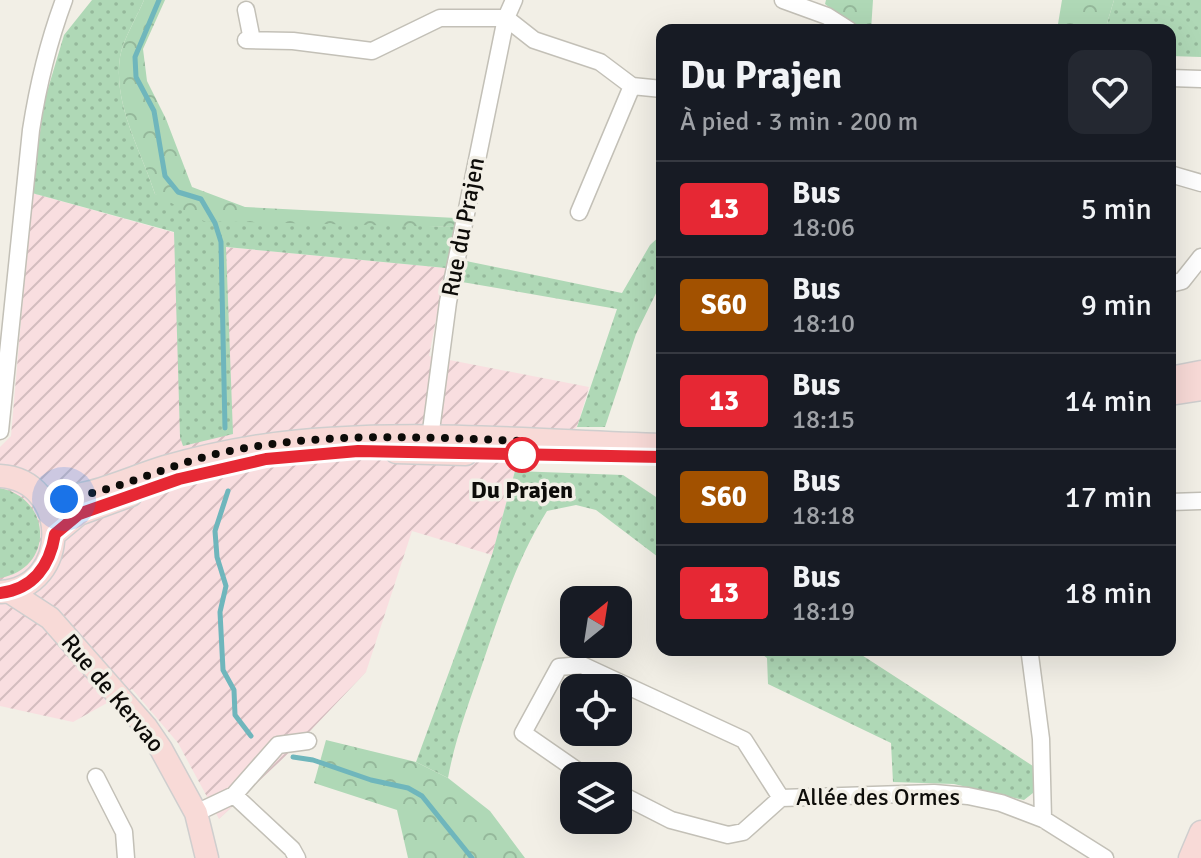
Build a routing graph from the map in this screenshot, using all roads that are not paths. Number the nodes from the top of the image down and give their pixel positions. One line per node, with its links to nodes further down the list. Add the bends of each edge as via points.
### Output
1 (64, 0): 20 (street, via 50,36 31,130)
2 (514, 0): 5 (street, Rue du Prajen)
3 (783, 0): 6 (street)
4 (246, 10): 5 (street, via 249,40 372,51 440,18)
5 (506, 18): 9 (street, via 534,40 600,62); 21 (street, Rue du Prajen, via 448,302)
6 (840, 24)
7 (1176, 78): 8 (street)
8 (1201, 79)
9 (632, 86): 10 (street); 13 (street)
10 (656, 88)
11 (1176, 176): 12 (street)
12 (1201, 183)
13 (579, 212)
14 (1201, 257): 15 (street)
15 (1176, 282)
16 (1201, 372): 17 (main road)
17 (1176, 377)
18 (1201, 389): 19 (main road)
19 (1176, 393)
20 (0, 431)
21 (430, 438): 22 (main road); 25 (main road, via 329,437 258,446 164,468 82,496)
22 (656, 445)
23 (656, 457): 28 (main road, via 358,451 266,459 179,479 79,514)
24 (0, 476): 25 (main road, via 27,485)
25 (42, 498): 28 (main road)
26 (1201, 501): 27 (street)
27 (1176, 502)
28 (55, 534): 29 (main road)
29 (43, 571): 30 (main road, via 28,584); 31 (main road, Rue de Kervao)
30 (5, 592): 31 (main road, Rue de Kervao)
31 (50, 618): 39 (main road, Rue de Kervao, via 146,727)
32 (1030, 656): 40 (street, via 1041,739)
33 (308, 741): 36 (street, via 278,745)
34 (565, 762): 37 (street, Allée des Ormes, via 523,733 559,667 582,665 744,740)
35 (96, 777): 43 (street, via 124,832)
36 (234, 795): 39 (street); 45 (street)
37 (781, 798): 38 (street, Allée des Ormes, via 743,832 728,835 671,820); 40 (street, Allée des Ormes, via 934,793 1001,803)
38 (632, 800)
39 (196, 813): 44 (main road, Rue de Kervao)
40 (1043, 819): 42 (street, Allée des Ormes)
41 (1201, 832): 46 (main road)
42 (1095, 855)
43 (126, 858)
44 (207, 858)
45 (297, 858)
46 (1190, 858)

